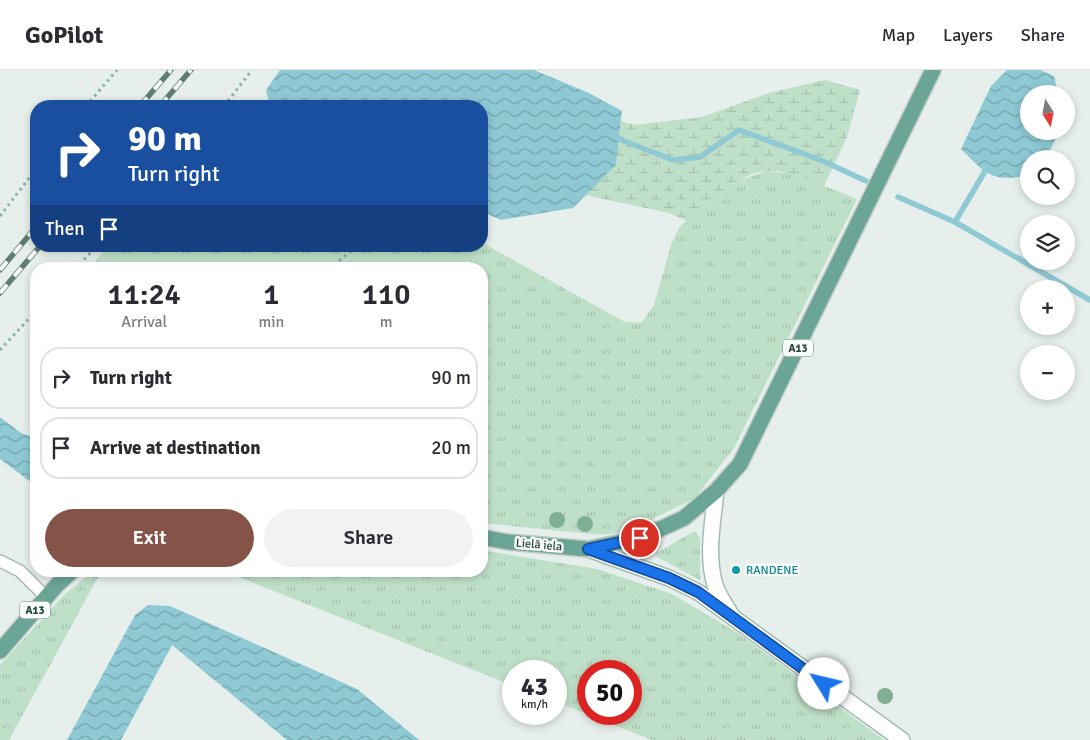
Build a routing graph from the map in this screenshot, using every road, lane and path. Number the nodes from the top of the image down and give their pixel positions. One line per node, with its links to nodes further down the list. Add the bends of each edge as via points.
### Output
1 (117, 70): 4 (path)
2 (252, 70): 5 (path)
3 (934, 70): 14 (main road, A13, via 740,464)
4 (91, 100)
5 (229, 100)
6 (30, 177): 7 (path)
7 (0, 216)
8 (92, 252): 10 (path)
9 (350, 252): 11 (path)
10 (82, 262)
11 (338, 262)
12 (30, 318): 13 (path)
13 (0, 350)
14 (716, 491): 16 (main road, A13, via 684,518 640,538); 20 (main road, via 710,544 712,564 715,586)
15 (488, 538): 16 (main road, Lielā iela / A13)
16 (588, 549): 20 (main road, Lielā iela, via 669,578 698,592)
17 (0, 560): 19 (lane, via 20,571)
18 (66, 577): 19 (main road, A13)
19 (46, 597): 21 (main road, A13)
20 (731, 615): 22 (main road, Lielā iela)
21 (0, 651)
22 (902, 740)

